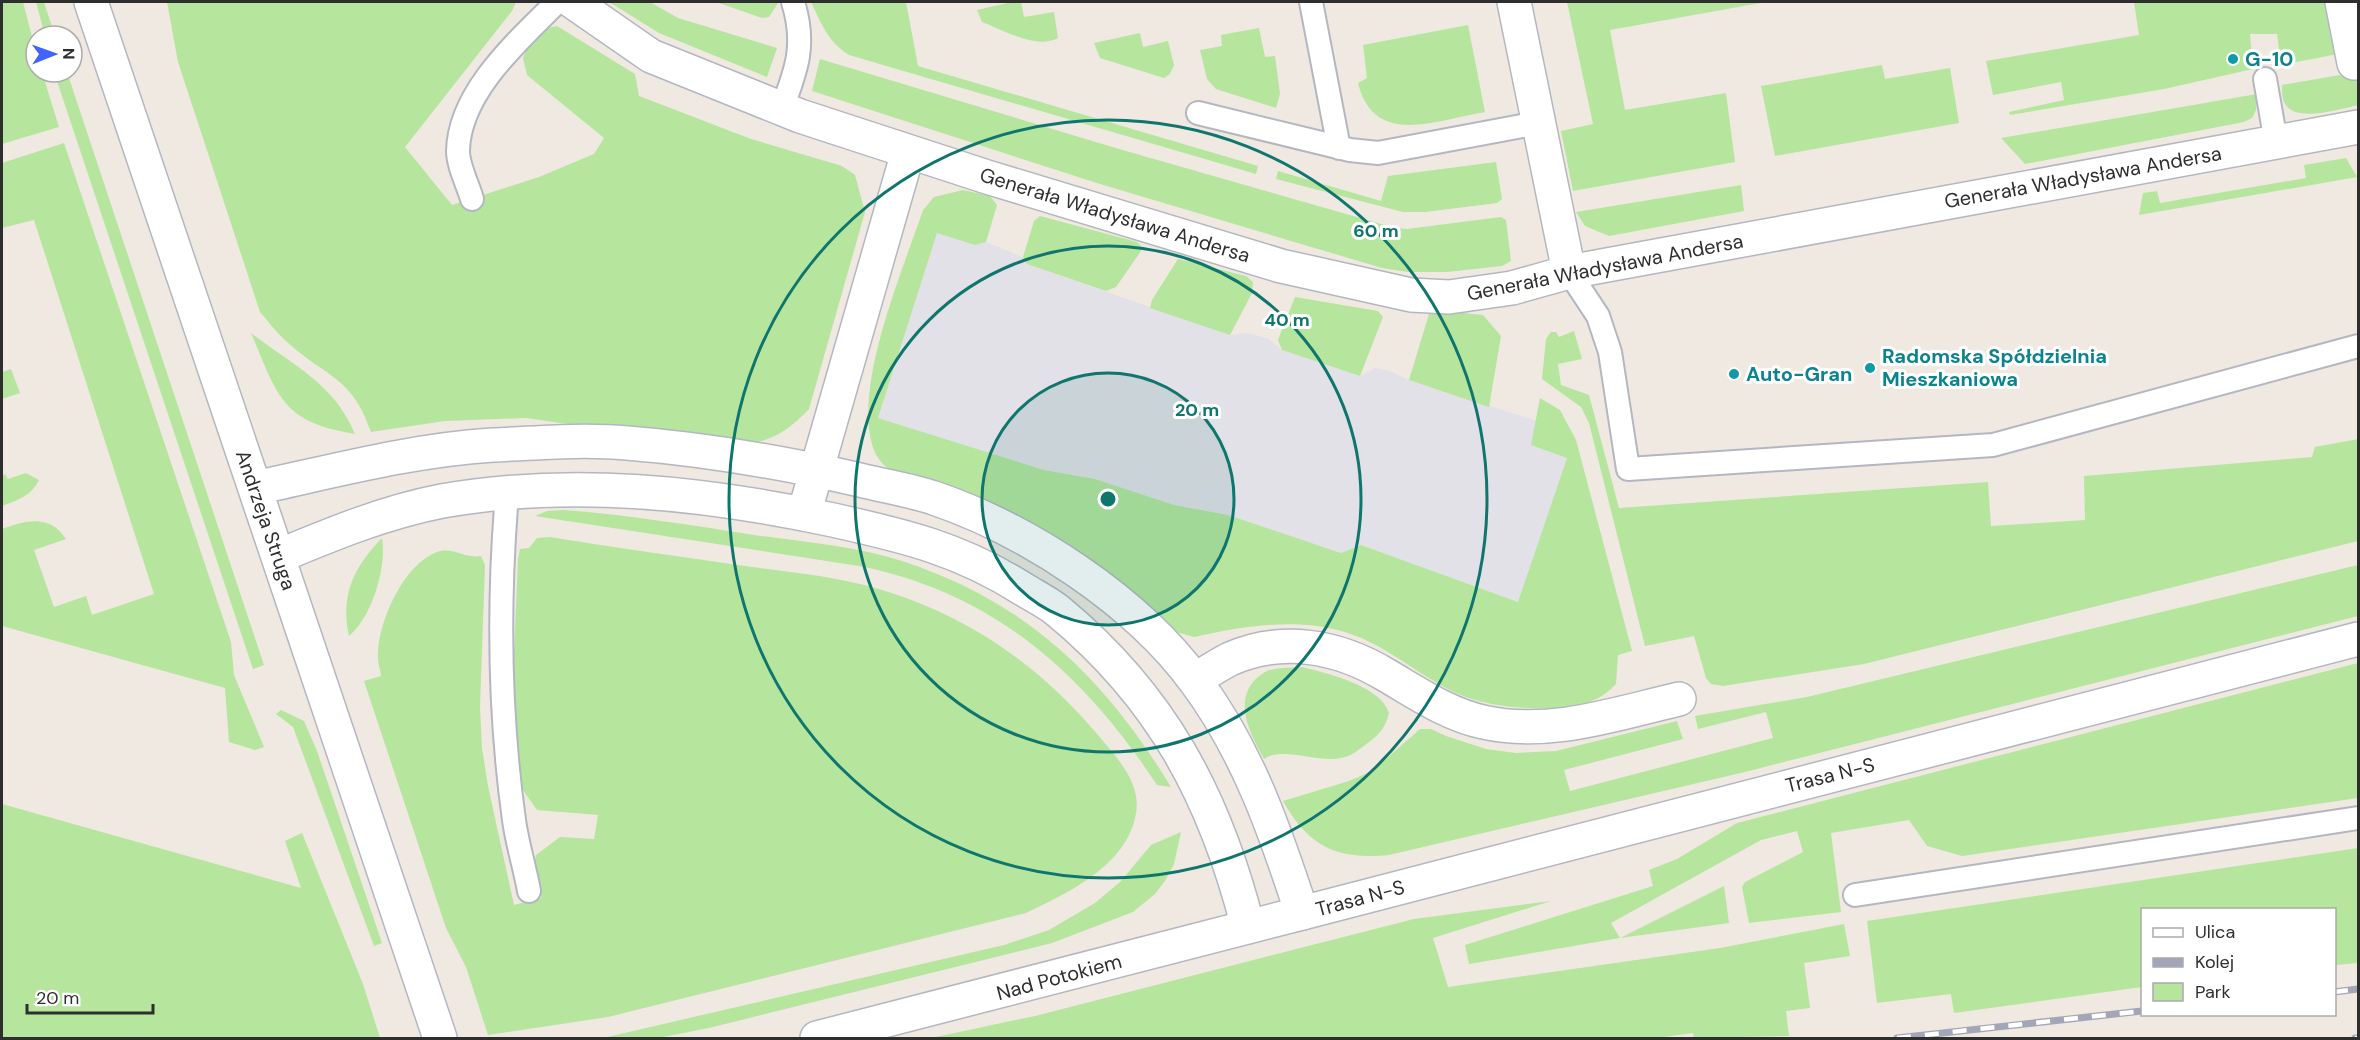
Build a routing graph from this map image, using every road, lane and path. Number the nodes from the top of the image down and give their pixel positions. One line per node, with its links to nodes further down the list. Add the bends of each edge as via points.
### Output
1 (91, 2): 21 (street, Andrzeja Struga)
2 (557, 2): 17 (lane, via 503,56 466,110 458,152)
3 (573, 2): 10 (street, Generała Władysława Andersa, via 651,56)
4 (793, 2): 10 (lane, via 800,53)
5 (1311, 2): 15 (lane)
6 (1514, 2): 12 (street)
7 (2342, 2): 8 (street)
8 (2355, 63)
9 (2265, 80): 14 (lane)
10 (782, 108): 16 (street, Generała Władysława Andersa)
11 (1198, 113): 15 (lane)
12 (1538, 123): 15 (lane, via 1378,153); 18 (street)
13 (2358, 127): 14 (street, Generała Władysława Andersa)
14 (2276, 142): 18 (street, Generała Władysława Andersa)
15 (1339, 148)
16 (908, 152): 18 (street, Generała Władysława Andersa, via 1281,266 1411,295 1449,297 1512,288); 20 (street)
17 (472, 199)
18 (1569, 272): 19 (lane, via 1598,316 1610,352 1628,469 1993,445)
19 (2358, 346)
20 (817, 470): 21 (street, via 626,443 514,445 402,456); 23 (street); 26 (street, via 932,497 1004,527 1073,567 1116,599)
21 (255, 488): 24 (street, Andrzeja Struga)
22 (507, 494): 23 (street, via 588,489 643,492); 24 (street, via 443,501 383,515); 29 (lane, via 502,601 504,737 514,822)
23 (804, 514): 32 (street, via 889,532 953,551 1005,577 1056,610 1132,683 1163,723 1205,801 1228,859)
24 (279, 556): 33 (street, Andrzeja Struga)
25 (2358, 639): 31 (street, Trasa N-S)
26 (1195, 680): 27 (street, via 1229,660 1283,645 1317,647 1348,656 1432,703 1462,716 1504,726 1551,727); 31 (street, via 1257,786)
27 (1679, 699)
28 (2358, 818): 30 (lane)
29 (529, 891)
30 (1855, 895)
31 (1302, 913): 32 (street, Nad Potokiem)
32 (1248, 927): 34 (street, Nad Potokiem)
33 (440, 1038)
34 (817, 1038)

